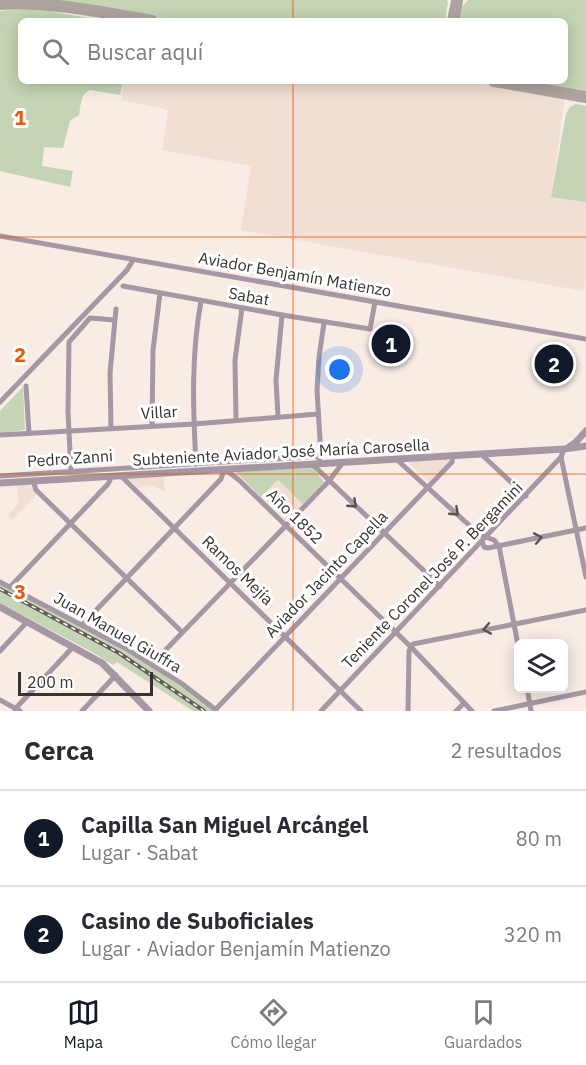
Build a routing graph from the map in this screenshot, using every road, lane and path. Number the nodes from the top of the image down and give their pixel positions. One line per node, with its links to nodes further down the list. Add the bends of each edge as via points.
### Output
1 (0, 236): 2 (street, Aviador Benjamín Matienzo)
2 (133, 260): 6 (street, Aviador Benjamín Matienzo); 14 (street)
3 (123, 286): 4 (street, Sabat)
4 (160, 293): 5 (street, Sabat); 19 (street, via 153,350)
5 (201, 301): 7 (street, Sabat); 18 (street, via 194,362)
6 (375, 302): 11 (street, Sabat, via 370,329); 12 (street, Aviador Benjamín Matienzo)
7 (242, 308): 9 (street, Sabat); 17 (street, via 236,360)
8 (116, 309): 10 (street)
9 (282, 315): 11 (street, Sabat); 16 (street, via 276,380)
10 (114, 320): 20 (street); 21 (street, via 90,318 69,342)
11 (324, 323): 15 (street)
12 (586, 339)
13 (26, 386): 23 (street)
14 (0, 402)
15 (318, 414): 16 (street, Villar); 31 (street)
16 (278, 417): 17 (street, Villar)
17 (236, 420): 18 (street, Villar)
18 (194, 424): 19 (street, Villar); 33 (street)
19 (152, 426): 20 (street, Villar)
20 (111, 428): 21 (street, Villar)
21 (69, 430): 23 (street, Villar); 35 (street)
22 (586, 431): 26 (street)
23 (29, 433): 24 (street, Villar)
24 (0, 435)
25 (586, 446): 26 (street, Subteniente Aviador José María Carosella)
26 (564, 449): 27 (street, Subteniente Aviador José María Carosella); 29 (street)
27 (481, 454): 28 (street, Subteniente Aviador José María Carosella); 43 (street)
28 (453, 455): 30 (street, Subteniente Aviador José María Carosella); 42 (street, Aviador Jacinto Capella, via 452,462)
29 (561, 458): 43 (street, Teniente Coronel José P. Bergamini); 48 (street)
30 (396, 459): 32 (street, Subteniente Aviador José María Carosella); 42 (street)
31 (317, 461): 32 (street, Subteniente Aviador José María Carosella); 33 (street, Pedro Zanni); 34 (street, Subteniente Aviador José María Carosella); 40 (street)
32 (339, 462): 40 (street, via 341,465)
33 (196, 464): 35 (street, Pedro Zanni)
34 (222, 469): 36 (street, Subteniente Aviador José María Carosella); 45 (street, Año 1852); 46 (street, via 221,479)
35 (71, 472): 37 (street, Pedro Zanni)
36 (120, 475): 38 (street, Subteniente Aviador José María Carosella); 46 (street, Ramos Mejía)
37 (0, 476)
38 (112, 476): 39 (street, Subteniente Aviador José María Carosella); 44 (street)
39 (33, 481): 41 (street, Subteniente Aviador José María Carosella); 44 (street, via 36,490)
40 (328, 481): 45 (street); 49 (street, one-way to 49)
41 (0, 483)
42 (428, 487): 49 (street, Aviador Jacinto Capella); 50 (street, one-way to 50)
43 (526, 496): 50 (street, Teniente Coronel José P. Bergamini)
44 (71, 524): 54 (street); 58 (street)
45 (286, 525): 53 (street, Año 1852); 55 (street)
46 (175, 528): 54 (street); 55 (street, Ramos Mejía)
47 (586, 528): 48 (street)
48 (577, 530): 51 (street, one-way to 48); 52 (street)
49 (384, 532): 53 (street, Aviador Jacinto Capella); 57 (street)
50 (484, 540): 51 (street, via 494,540); 51 (street, via 486,548); 57 (street, Teniente Coronel José P. Bergamini)
51 (499, 546): 62 (street)
52 (586, 577)
53 (339, 578): 65 (street, Año 1852); 66 (street, Aviador Jacinto Capella)
54 (127, 579): 63 (street); 64 (street)
55 (231, 581): 64 (street); 66 (street, Ramos Mejía)
56 (0, 582): 58 (street, Juan Manuel Giuffra)
57 (440, 586): 65 (street, Teniente Coronel José P. Bergamini)
58 (10, 587): 63 (street, Juan Manuel Giuffra)
59 (0, 607): 61 (street)
60 (586, 610): 62 (street)
61 (27, 622): 69 (street); 70 (street)
62 (514, 624): 67 (street); 68 (street, one-way to 68)
63 (82, 625): 71 (street, Juan Manuel Giuffra)
64 (182, 632): 71 (street)
65 (396, 632): 68 (street, Año 1852); 73 (street, Teniente Coronel José P. Bergamini)
66 (286, 636): 73 (street, Ramos Mejía); 80 (street, Aviador Jacinto Capella)
67 (518, 639)
68 (410, 646): 78 (street, Año 1852); 85 (street)
69 (73, 647): 72 (street); 79 (street)
70 (0, 651)
71 (152, 664): 80 (street, Juan Manuel Giuffra)
72 (116, 675): 81 (street); 82 (street)
73 (341, 690): 83 (street, Teniente Coronel José P. Bergamini); 84 (street, Ramos Mejía)
74 (586, 692): 77 (street)
75 (528, 693): 77 (street)
76 (0, 700): 79 (street)
77 (530, 703): 88 (street); 89 (street)
78 (464, 704): 86 (street); 87 (street, Año 1852)
79 (18, 710)
80 (217, 710)
81 (82, 711)
82 (149, 711)
83 (321, 711)
84 (361, 711)
85 (408, 711)
86 (456, 711)
87 (472, 711)
88 (494, 711)
89 (531, 711)

